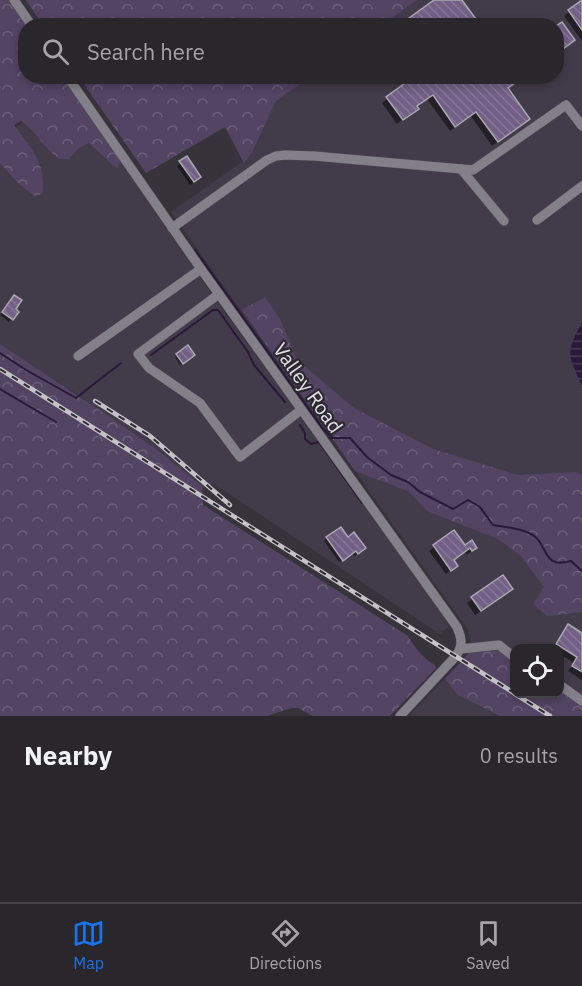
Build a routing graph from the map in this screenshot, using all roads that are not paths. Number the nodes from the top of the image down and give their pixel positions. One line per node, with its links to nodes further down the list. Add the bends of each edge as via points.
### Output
1 (14, 0): 2 (street)
2 (26, 18)
3 (73, 84): 9 (street, Valley Road)
4 (582, 126): 5 (street, via 566,105 473,170)
5 (461, 169): 8 (street); 9 (street, via 276,156)
6 (582, 186): 7 (street)
7 (537, 220)
8 (504, 221)
9 (172, 228): 10 (street, Valley Road)
10 (201, 269): 11 (street, Valley Road); 12 (street)
11 (219, 294): 13 (street, Valley Road); 13 (street, via 138,354 149,368 200,403 240,456)
12 (78, 356)
13 (301, 410): 14 (street, Valley Road, via 456,627 462,639)
14 (460, 649): 15 (street, via 499,645); 18 (street)
15 (510, 654)
16 (564, 688): 17 (street)
17 (582, 701)
18 (400, 716)

